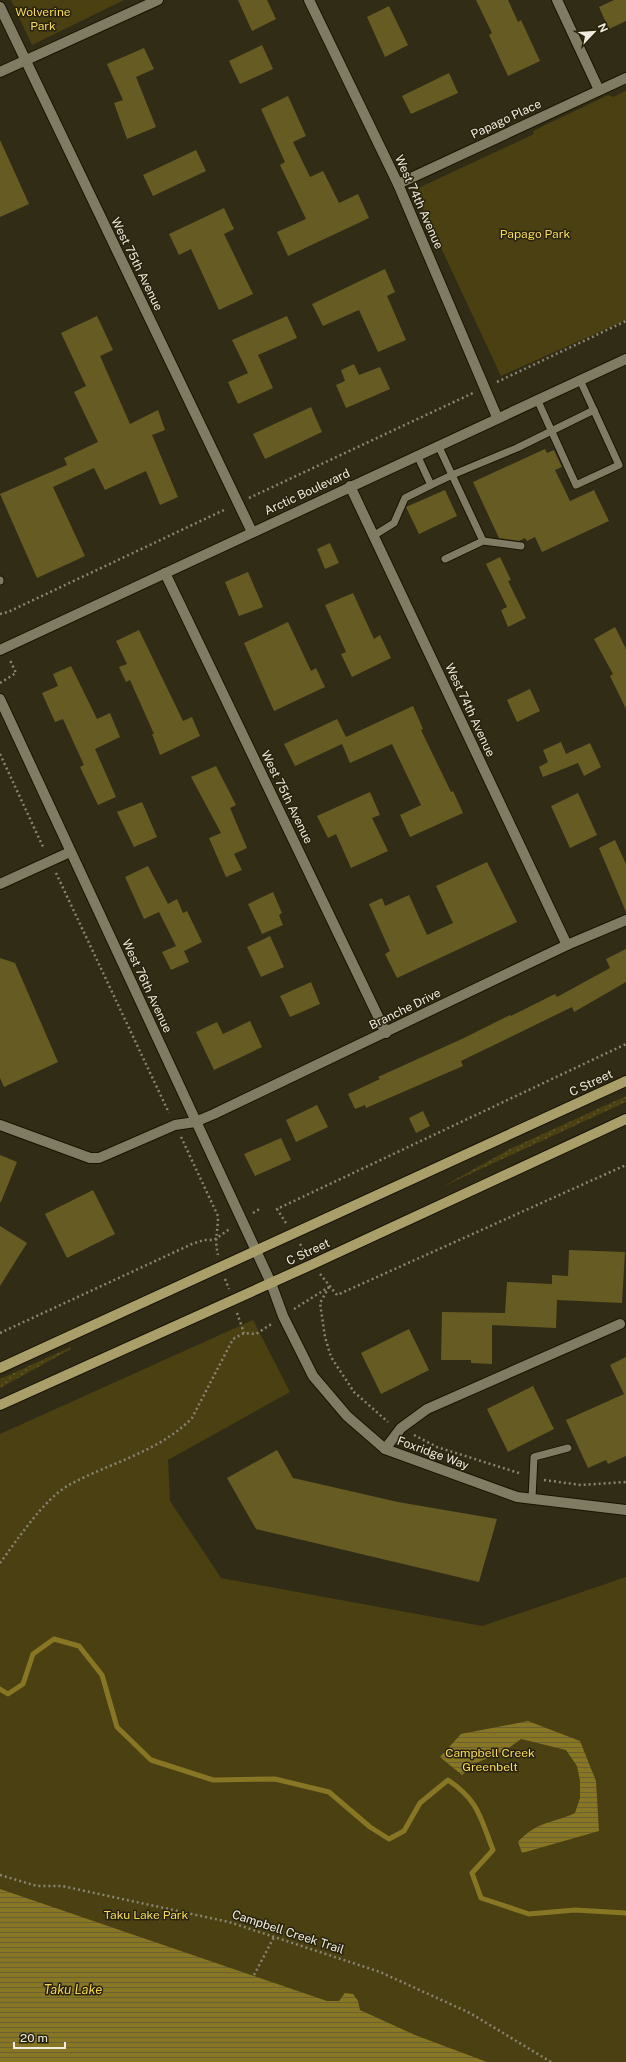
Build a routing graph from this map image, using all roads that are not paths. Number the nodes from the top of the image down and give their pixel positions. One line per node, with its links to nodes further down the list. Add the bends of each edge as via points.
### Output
1 (158, 0): 5 (street)
2 (310, 0): 9 (street, West 74th Avenue)
3 (557, 0): 8 (street)
4 (0, 7): 5 (street, West 75th Avenue)
5 (25, 61): 6 (street); 21 (street, West 75th Avenue)
6 (0, 72)
7 (626, 78): 8 (street, Papago Place)
8 (599, 90): 9 (street, Papago Place)
9 (398, 184): 14 (street, West 74th Avenue)
10 (626, 359): 11 (street, Arctic Boulevard)
11 (580, 380): 12 (street, Arctic Boulevard); 13 (lane)
12 (537, 399): 14 (street, Arctic Boulevard); 15 (lane)
13 (594, 410): 15 (lane); 15 (lane, via 619,465 576,485)
14 (497, 418): 16 (street, Arctic Boulevard)
15 (551, 431): 18 (lane)
16 (438, 445): 17 (street, Arctic Boulevard); 18 (lane)
17 (418, 455): 19 (lane); 20 (street, Arctic Boulevard)
18 (452, 475): 19 (lane); 23 (lane)
19 (431, 485): 22 (lane, via 405,498 394,522)
20 (350, 486): 21 (street, Arctic Boulevard); 22 (street, West 74th Avenue)
21 (252, 532): 26 (street, Arctic Boulevard)
22 (373, 536): 32 (street, West 74th Avenue)
23 (483, 541): 24 (lane); 25 (lane)
24 (521, 546)
25 (446, 559)
26 (165, 573): 27 (street, Arctic Boulevard); 33 (street, West 75th Avenue)
27 (2, 649)
28 (0, 700): 29 (street, West 76th Avenue)
29 (70, 852): 30 (street); 36 (street, West 76th Avenue)
30 (0, 884)
31 (626, 920): 32 (street, Branche Drive)
32 (567, 944): 33 (street, Branche Drive)
33 (386, 1033): 36 (street, Branche Drive)
34 (626, 1081): 38 (main road, C Street)
35 (626, 1119): 39 (main road, C Street)
36 (195, 1122): 37 (street, Branche Drive, via 175,1125 99,1158 90,1158); 38 (street, West 76th Avenue)
37 (0, 1125)
38 (256, 1251): 39 (street, West 76th Avenue); 41 (main road, C Street)
39 (270, 1283): 42 (main road, C Street); 44 (street, Foxridge Way, via 283,1316 313,1376 347,1416)
40 (620, 1324): 44 (street, via 427,1409 401,1428)
41 (0, 1368)
42 (0, 1405)
43 (568, 1448): 45 (lane, via 534,1457)
44 (385, 1449): 45 (street, Foxridge Way, via 518,1497)
45 (532, 1498): 46 (street, Foxridge Way)
46 (626, 1510)

